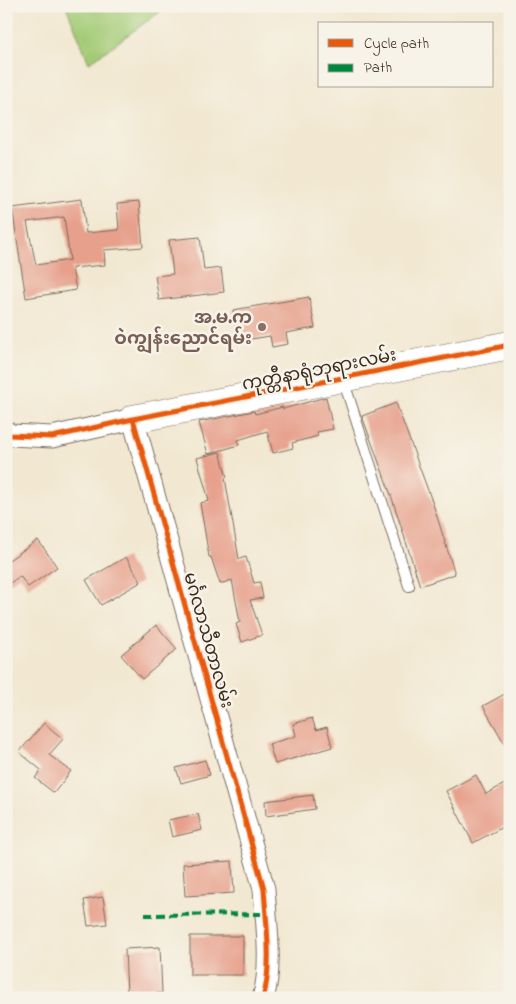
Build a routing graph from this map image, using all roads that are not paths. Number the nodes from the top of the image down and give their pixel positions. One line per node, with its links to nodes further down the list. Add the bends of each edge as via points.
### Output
1 (510, 345): 2 (street, ကုတ္တီနာရုံဘုရားလမ်း)
2 (343, 379): 3 (street, ကုတ္တီနာရုံဘုရားလမ်း); 5 (lane)
3 (133, 418): 4 (street, via 52,436 10,435); 6 (street, မင်္ဂလာသီတာလမ်း, via 264,889 267,939)
4 (6, 432)
5 (409, 586)
6 (263, 998)

